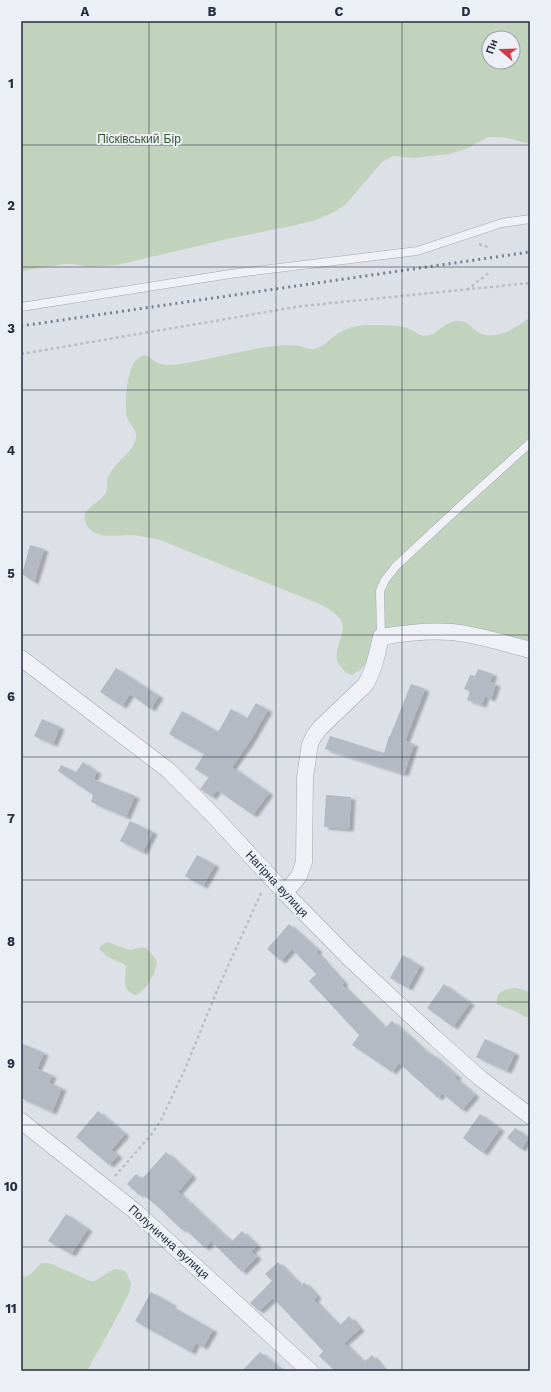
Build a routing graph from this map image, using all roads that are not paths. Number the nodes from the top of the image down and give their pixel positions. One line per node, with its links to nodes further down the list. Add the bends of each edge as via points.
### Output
1 (530, 220): 2 (lane, via 502,223 417,251 230,274)
2 (21, 307)
3 (530, 444): 4 (lane, via 466,500 396,566 385,580 380,591)
4 (381, 637): 5 (street, via 451,632 490,638); 7 (street, via 370,678 320,728 310,744 305,778 304,862 299,876)
5 (530, 650)
6 (21, 658): 7 (street, Нагірна вулиця, via 168,770)
7 (285, 893): 8 (street, Нагірна вулиця, via 350,959 435,1038 496,1091)
8 (530, 1116)
9 (21, 1121): 10 (street, Полунична вулиця, via 164,1237)
10 (310, 1371)

